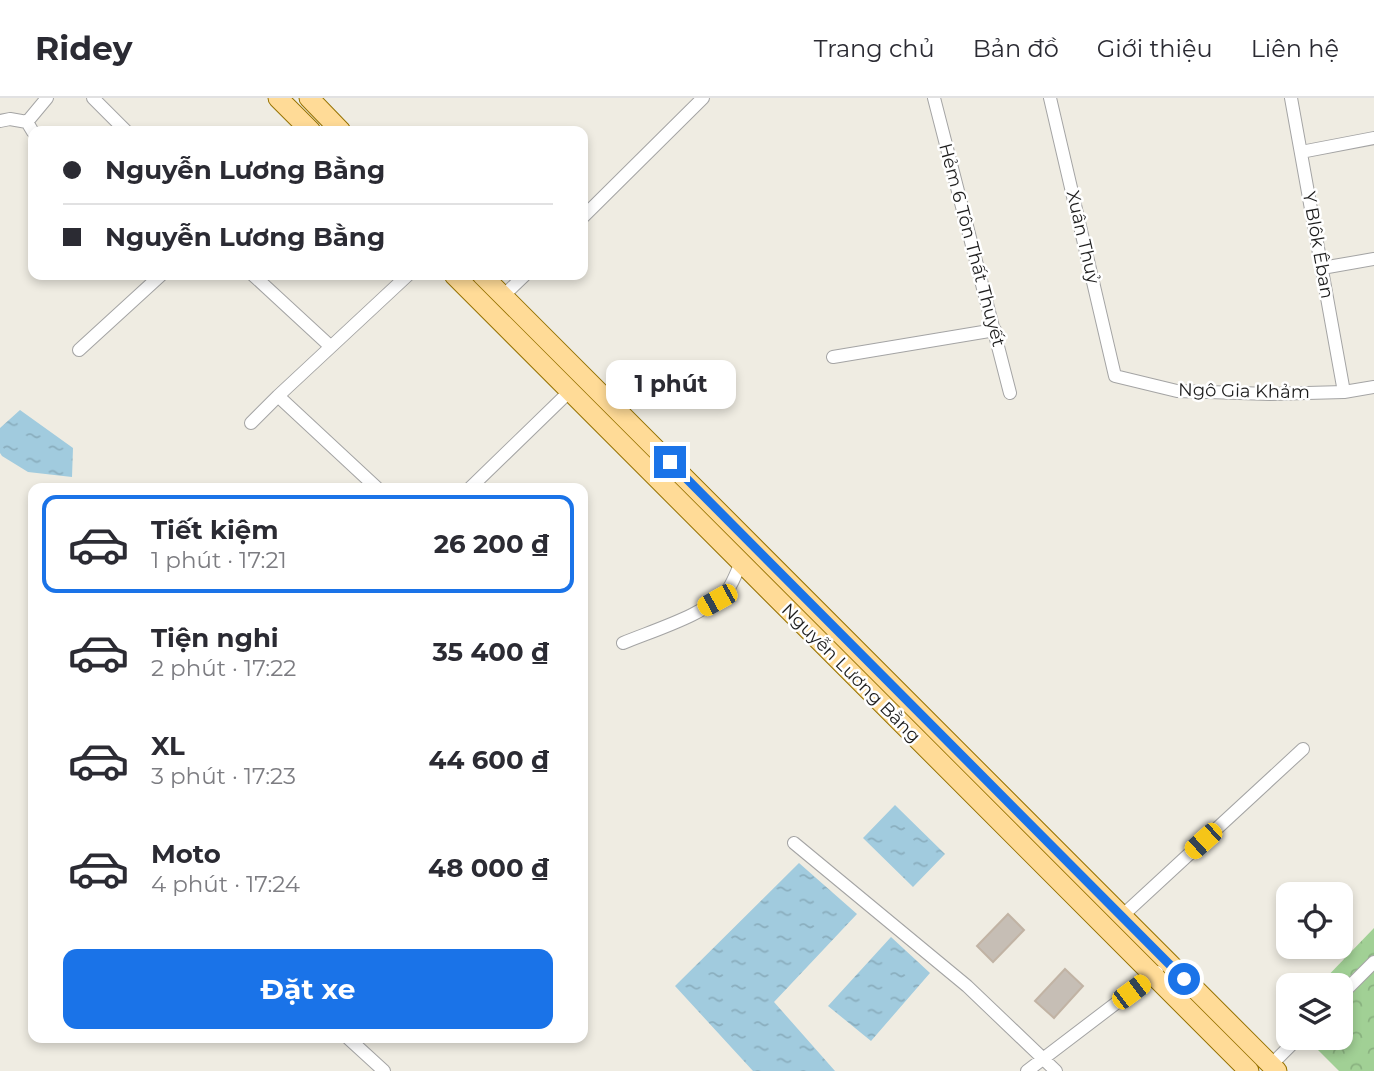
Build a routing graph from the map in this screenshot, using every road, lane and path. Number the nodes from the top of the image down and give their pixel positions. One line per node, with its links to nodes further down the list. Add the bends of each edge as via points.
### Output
1 (47, 98): 11 (street)
2 (93, 98): 12 (street)
3 (278, 98): 13 (main road)
4 (309, 98): 14 (main road)
5 (703, 98): 17 (street)
6 (934, 98): 27 (street, Hẻm 6 Tôn Thất Thuyết)
7 (1050, 98): 31 (street, Xuân Thuỷ)
8 (1291, 98): 16 (street, Y Blôk Êban)
9 (0, 121): 10 (street, via 10,119)
10 (28, 126)
11 (31, 126)
12 (121, 126)
13 (303, 126)
14 (336, 126)
15 (1374, 138): 16 (street)
16 (1301, 152): 19 (street, Y Blôk Êban)
17 (588, 212)
18 (1374, 259): 19 (street)
19 (1322, 268): 34 (street, Y Blôk Êban)
20 (156, 280): 29 (street)
21 (258, 280): 28 (street)
22 (403, 280): 28 (street)
23 (459, 280): 33 (main road, Nguyễn Lương Bằng)
24 (487, 280): 26 (main road, Nguyễn Lương Bằng)
25 (520, 280): 26 (street)
26 (503, 296): 44 (main road, Nguyễn Lương Bằng)
27 (995, 330): 30 (street); 35 (street, Hẻm 6 Tôn Thất Thuyết)
28 (330, 346): 36 (street)
29 (79, 350)
30 (833, 357)
31 (1115, 376): 34 (street, Ngô Gia Khảm, via 1177,391)
32 (1374, 387): 34 (street, Ngô Gia Khảm)
33 (570, 391): 39 (street); 40 (main road, Nguyễn Lương Bằng)
34 (1345, 392)
35 (1010, 393)
36 (278, 396): 37 (street); 38 (street)
37 (251, 424)
38 (372, 483)
39 (475, 483)
40 (741, 563): 41 (street, via 717,600); 46 (main road, Nguyễn Lương Bằng)
41 (623, 643)
42 (1303, 749): 44 (street)
43 (794, 843): 50 (street, via 967,986)
44 (1122, 916): 46 (main road, Nguyễn Lương Bằng)
45 (1374, 962): 47 (street)
46 (1160, 969): 50 (street); 51 (main road, Nguyễn Lương Bằng); 55 (main road, Nguyễn Lương Bằng)
47 (1353, 983)
48 (353, 1043): 52 (street)
49 (1288, 1050): 51 (street)
50 (1044, 1058): 53 (street); 54 (street)
51 (1274, 1068)
52 (384, 1071)
53 (1027, 1071)
54 (1056, 1071)
55 (1249, 1071)

